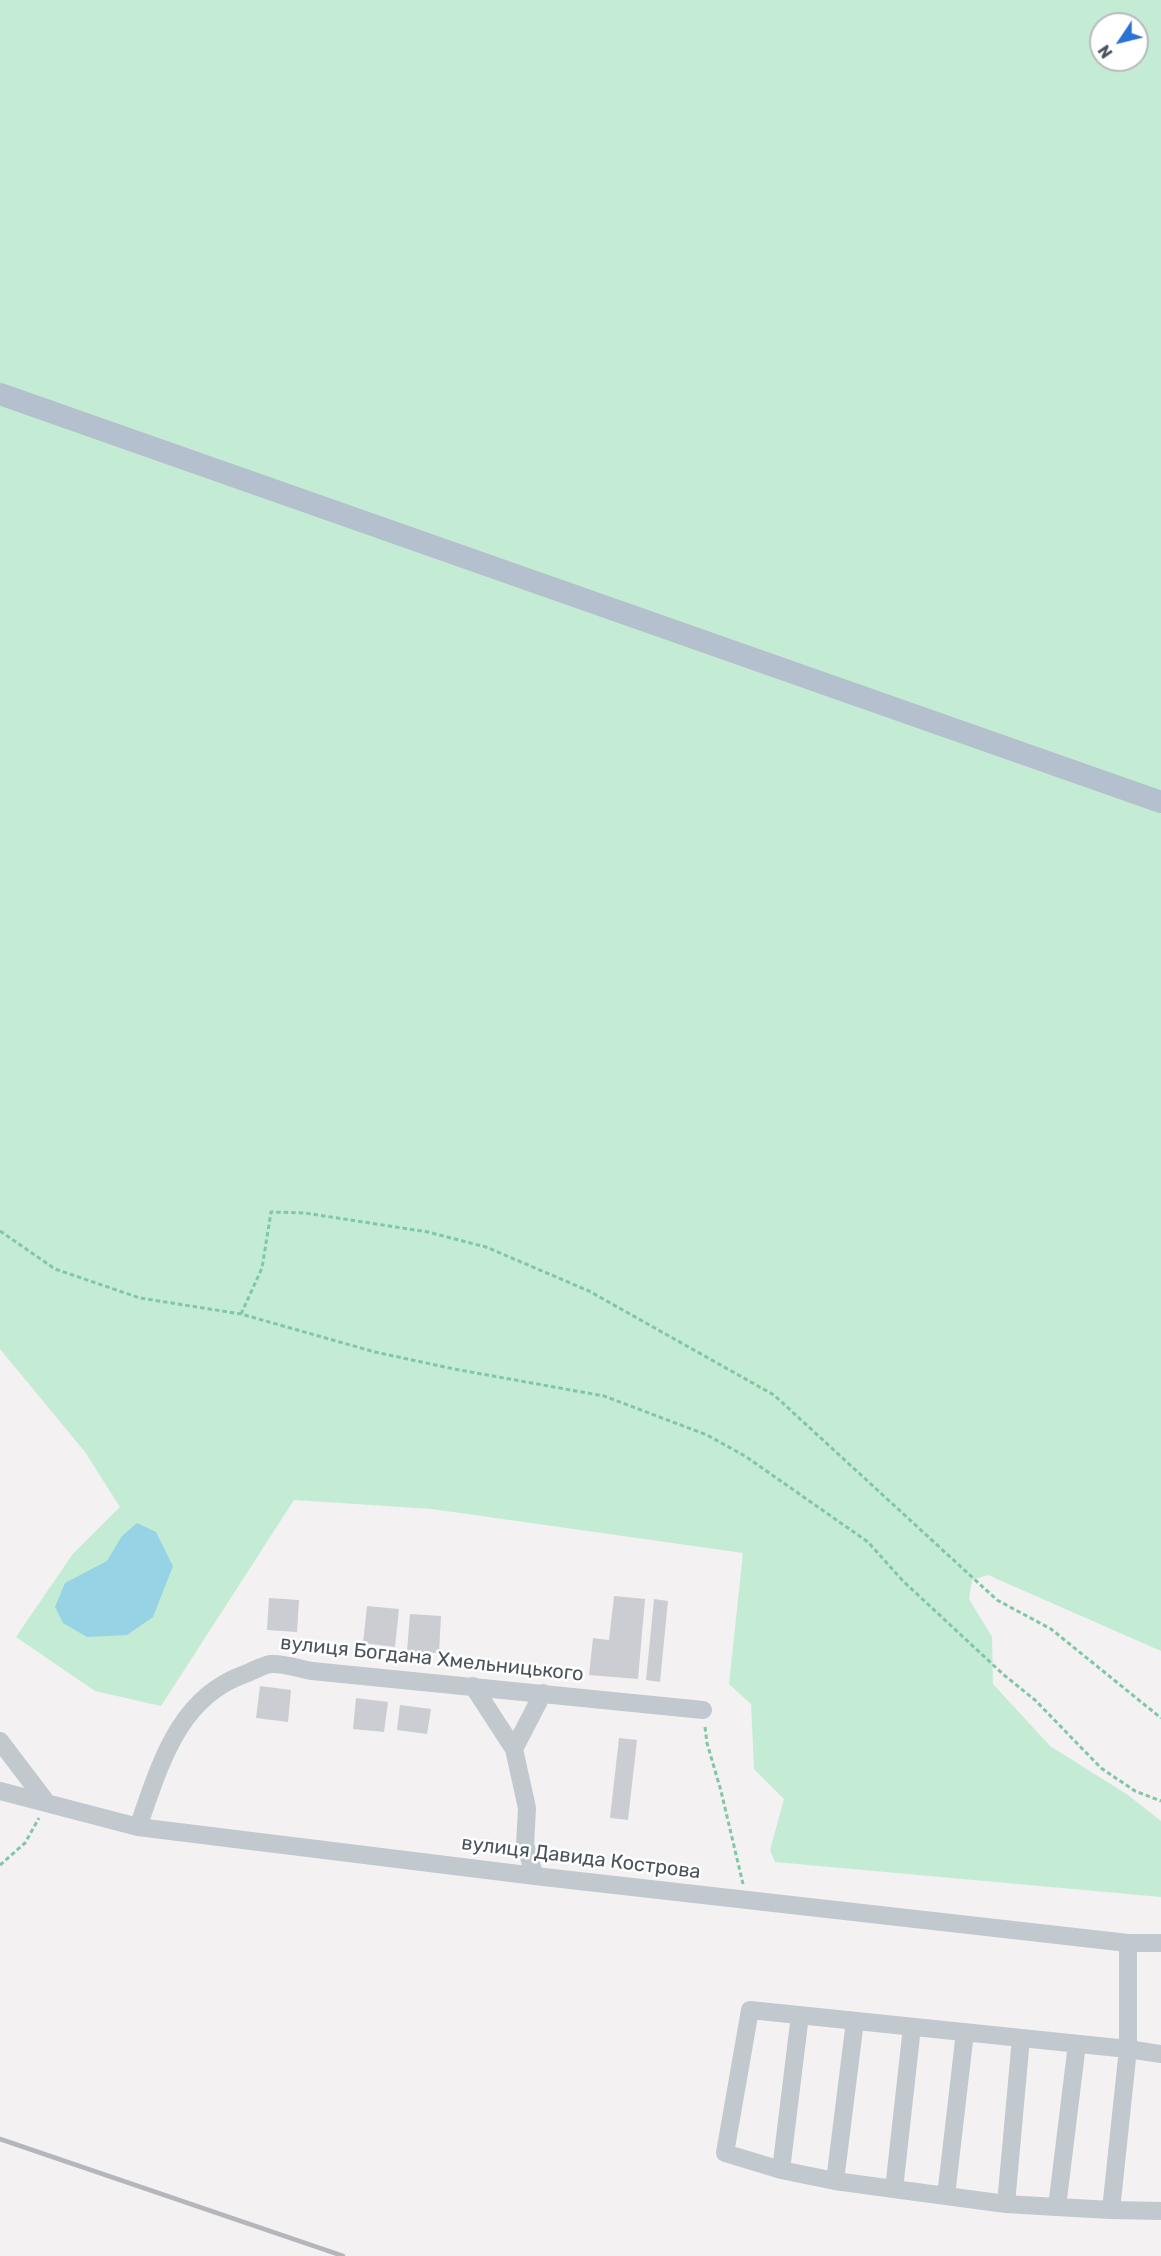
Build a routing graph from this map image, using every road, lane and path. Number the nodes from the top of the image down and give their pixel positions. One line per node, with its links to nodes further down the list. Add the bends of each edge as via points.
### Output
1 (0, 394): 2 (main road)
2 (1161, 802)
3 (0, 1231): 4 (path, via 55,1269 140,1298)
4 (241, 1314): 8 (path, via 262,1268 272,1212 305,1213 428,1232 486,1247 589,1291 774,1395 997,1600 1051,1629); 12 (path, via 375,1352 604,1395 707,1435 745,1456 868,1542 903,1581 1035,1700 1101,1768 1135,1791)
5 (473, 1686): 6 (street, вулиця Богдана Хмельницького); 10 (street); 14 (street, вулиця Богдана Хмельницького, via 271,1664 234,1677 214,1688 185,1716 163,1758)
6 (543, 1694): 7 (street, вулиця Богдана Хмельницького); 10 (street)
7 (703, 1710): 17 (path, via 707,1743)
8 (1161, 1718)
9 (0, 1741): 13 (street)
10 (514, 1749): 16 (street, via 527,1808 525,1845)
11 (0, 1791): 13 (street, вулиця Давида Кострова)
12 (1161, 1801)
13 (47, 1803): 14 (street, вулиця Давида Кострова); 15 (path, via 25,1843)
14 (138, 1827): 16 (street, вулиця Давида Кострова)
15 (0, 1865)
16 (535, 1876): 17 (street, вулиця Давида Кострова)
17 (746, 1900): 18 (street, вулиця Давида Кострова)
18 (1128, 1942): 19 (street, вулиця Давида Кострова); 26 (street)
19 (1161, 1943)
20 (800, 2015): 21 (street); 28 (street); 28 (street, via 750,2010 725,2153)
21 (855, 2021): 22 (street); 29 (street)
22 (912, 2027): 23 (street); 30 (street)
23 (965, 2032): 24 (street); 31 (street)
24 (1021, 2038): 25 (street); 32 (street)
25 (1077, 2044): 26 (street); 33 (street)
26 (1128, 2049): 27 (street); 34 (street)
27 (1161, 2054)
28 (781, 2170): 29 (street)
29 (835, 2181): 30 (street)
30 (894, 2189): 31 (street)
31 (946, 2196): 32 (street)
32 (1006, 2204): 33 (street)
33 (1057, 2207): 34 (street)
34 (1111, 2210): 35 (street)
35 (1161, 2211)

